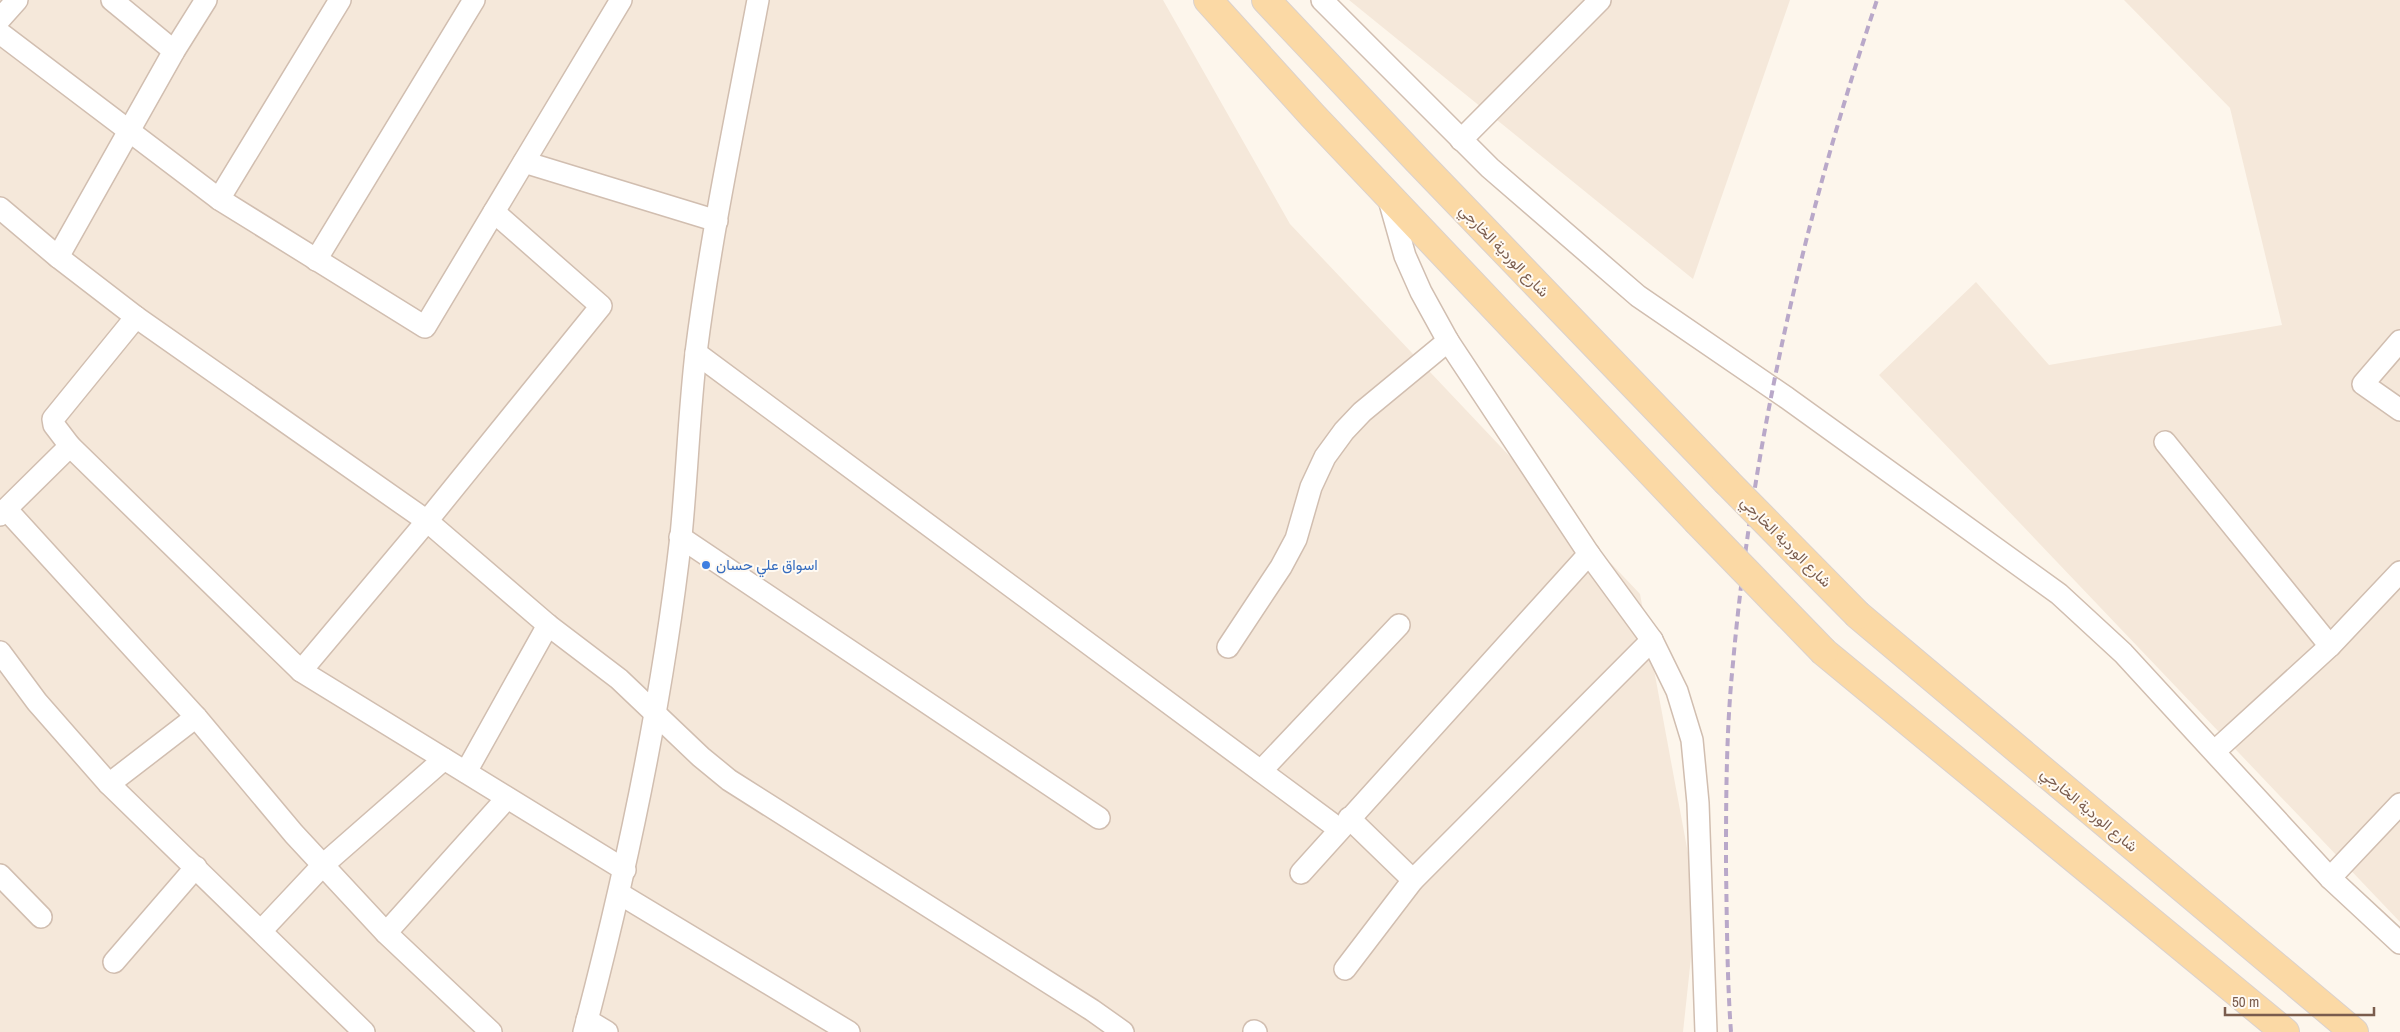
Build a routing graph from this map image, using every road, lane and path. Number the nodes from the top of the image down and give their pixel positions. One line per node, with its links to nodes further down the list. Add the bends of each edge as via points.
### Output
1 (17, 0): 12 (street)
2 (112, 0): 14 (street)
3 (206, 0): 14 (street)
4 (340, 0): 19 (street)
5 (474, 0): 24 (street)
6 (620, 0): 17 (street)
7 (758, 0): 22 (street)
8 (1208, 0): 18 (main road)
9 (1266, 0): 77 (main road, شارع الوردية الخارجي, bridge, via 1858,615)
10 (1322, 0): 16 (street)
11 (1600, 0): 16 (street)
12 (0, 19)
13 (0, 33): 15 (street)
14 (174, 51): 15 (street)
15 (128, 132): 19 (street); 23 (street)
16 (1462, 140): 46 (street, via 1638,296 1787,398 2059,594 2123,653)
17 (524, 162): 21 (street); 22 (street)
18 (1386, 191): 26 (street, via 1405,256); 76 (main road, bridge, via 1824,652)
19 (219, 199): 24 (street)
20 (0, 208): 23 (street)
21 (494, 212): 24 (street, via 426,327); 33 (street, via 601,306)
22 (718, 220): 28 (street)
23 (58, 257): 25 (street)
24 (316, 260)
25 (136, 317): 31 (street, via 53,419); 33 (street)
26 (1448, 341): 35 (street); 41 (street, via 1362,412 1325,457 1311,487 1296,539)
27 (2400, 341): 29 (street, via 2363,384)
28 (696, 353): 34 (street); 48 (street)
29 (2400, 410)
30 (2165, 442): 40 (street)
31 (70, 446): 32 (street); 43 (street)
32 (4, 513): 45 (street)
33 (427, 521): 37 (street); 43 (street)
34 (680, 537): 44 (street); 53 (street)
35 (1589, 554): 39 (street); 54 (street)
36 (2400, 572): 40 (street)
37 (548, 625): 44 (street); 49 (street)
38 (1399, 625): 48 (street)
39 (1652, 640): 61 (street); 75 (street, via 1677,691 1692,740 1698,803)
40 (2330, 646): 46 (street)
41 (1228, 648)
42 (0, 652): 50 (street, via 36,702)
43 (301, 671): 47 (street)
44 (655, 711): 57 (street); 74 (street, via 701,758 729,780)
45 (196, 717): 50 (street); 55 (street)
46 (2215, 751): 60 (street)
47 (444, 759): 49 (street); 55 (street)
48 (1262, 771): 54 (street)
49 (466, 772): 51 (street)
50 (109, 784): 56 (street)
51 (507, 798): 57 (street); 65 (street)
52 (2400, 804): 60 (street)
53 (1099, 818)
54 (1344, 824): 58 (street); 61 (street)
55 (323, 865): 64 (street); 65 (street)
56 (196, 867): 64 (street); 67 (street)
57 (626, 870): 62 (street)
58 (1301, 873)
59 (0, 876): 63 (street)
60 (2330, 878): 66 (street)
61 (1413, 880): 68 (street)
62 (620, 894): 69 (street); 73 (street)
63 (40, 917)
64 (261, 931): 70 (street)
65 (386, 933): 71 (street)
66 (2400, 943)
67 (114, 962)
68 (1344, 969)
69 (586, 1026): 72 (street)
70 (364, 1032)
71 (491, 1032)
72 (607, 1032)
73 (849, 1032)
74 (1123, 1032)
75 (1706, 1032)
76 (2284, 1032)
77 (2354, 1032)

